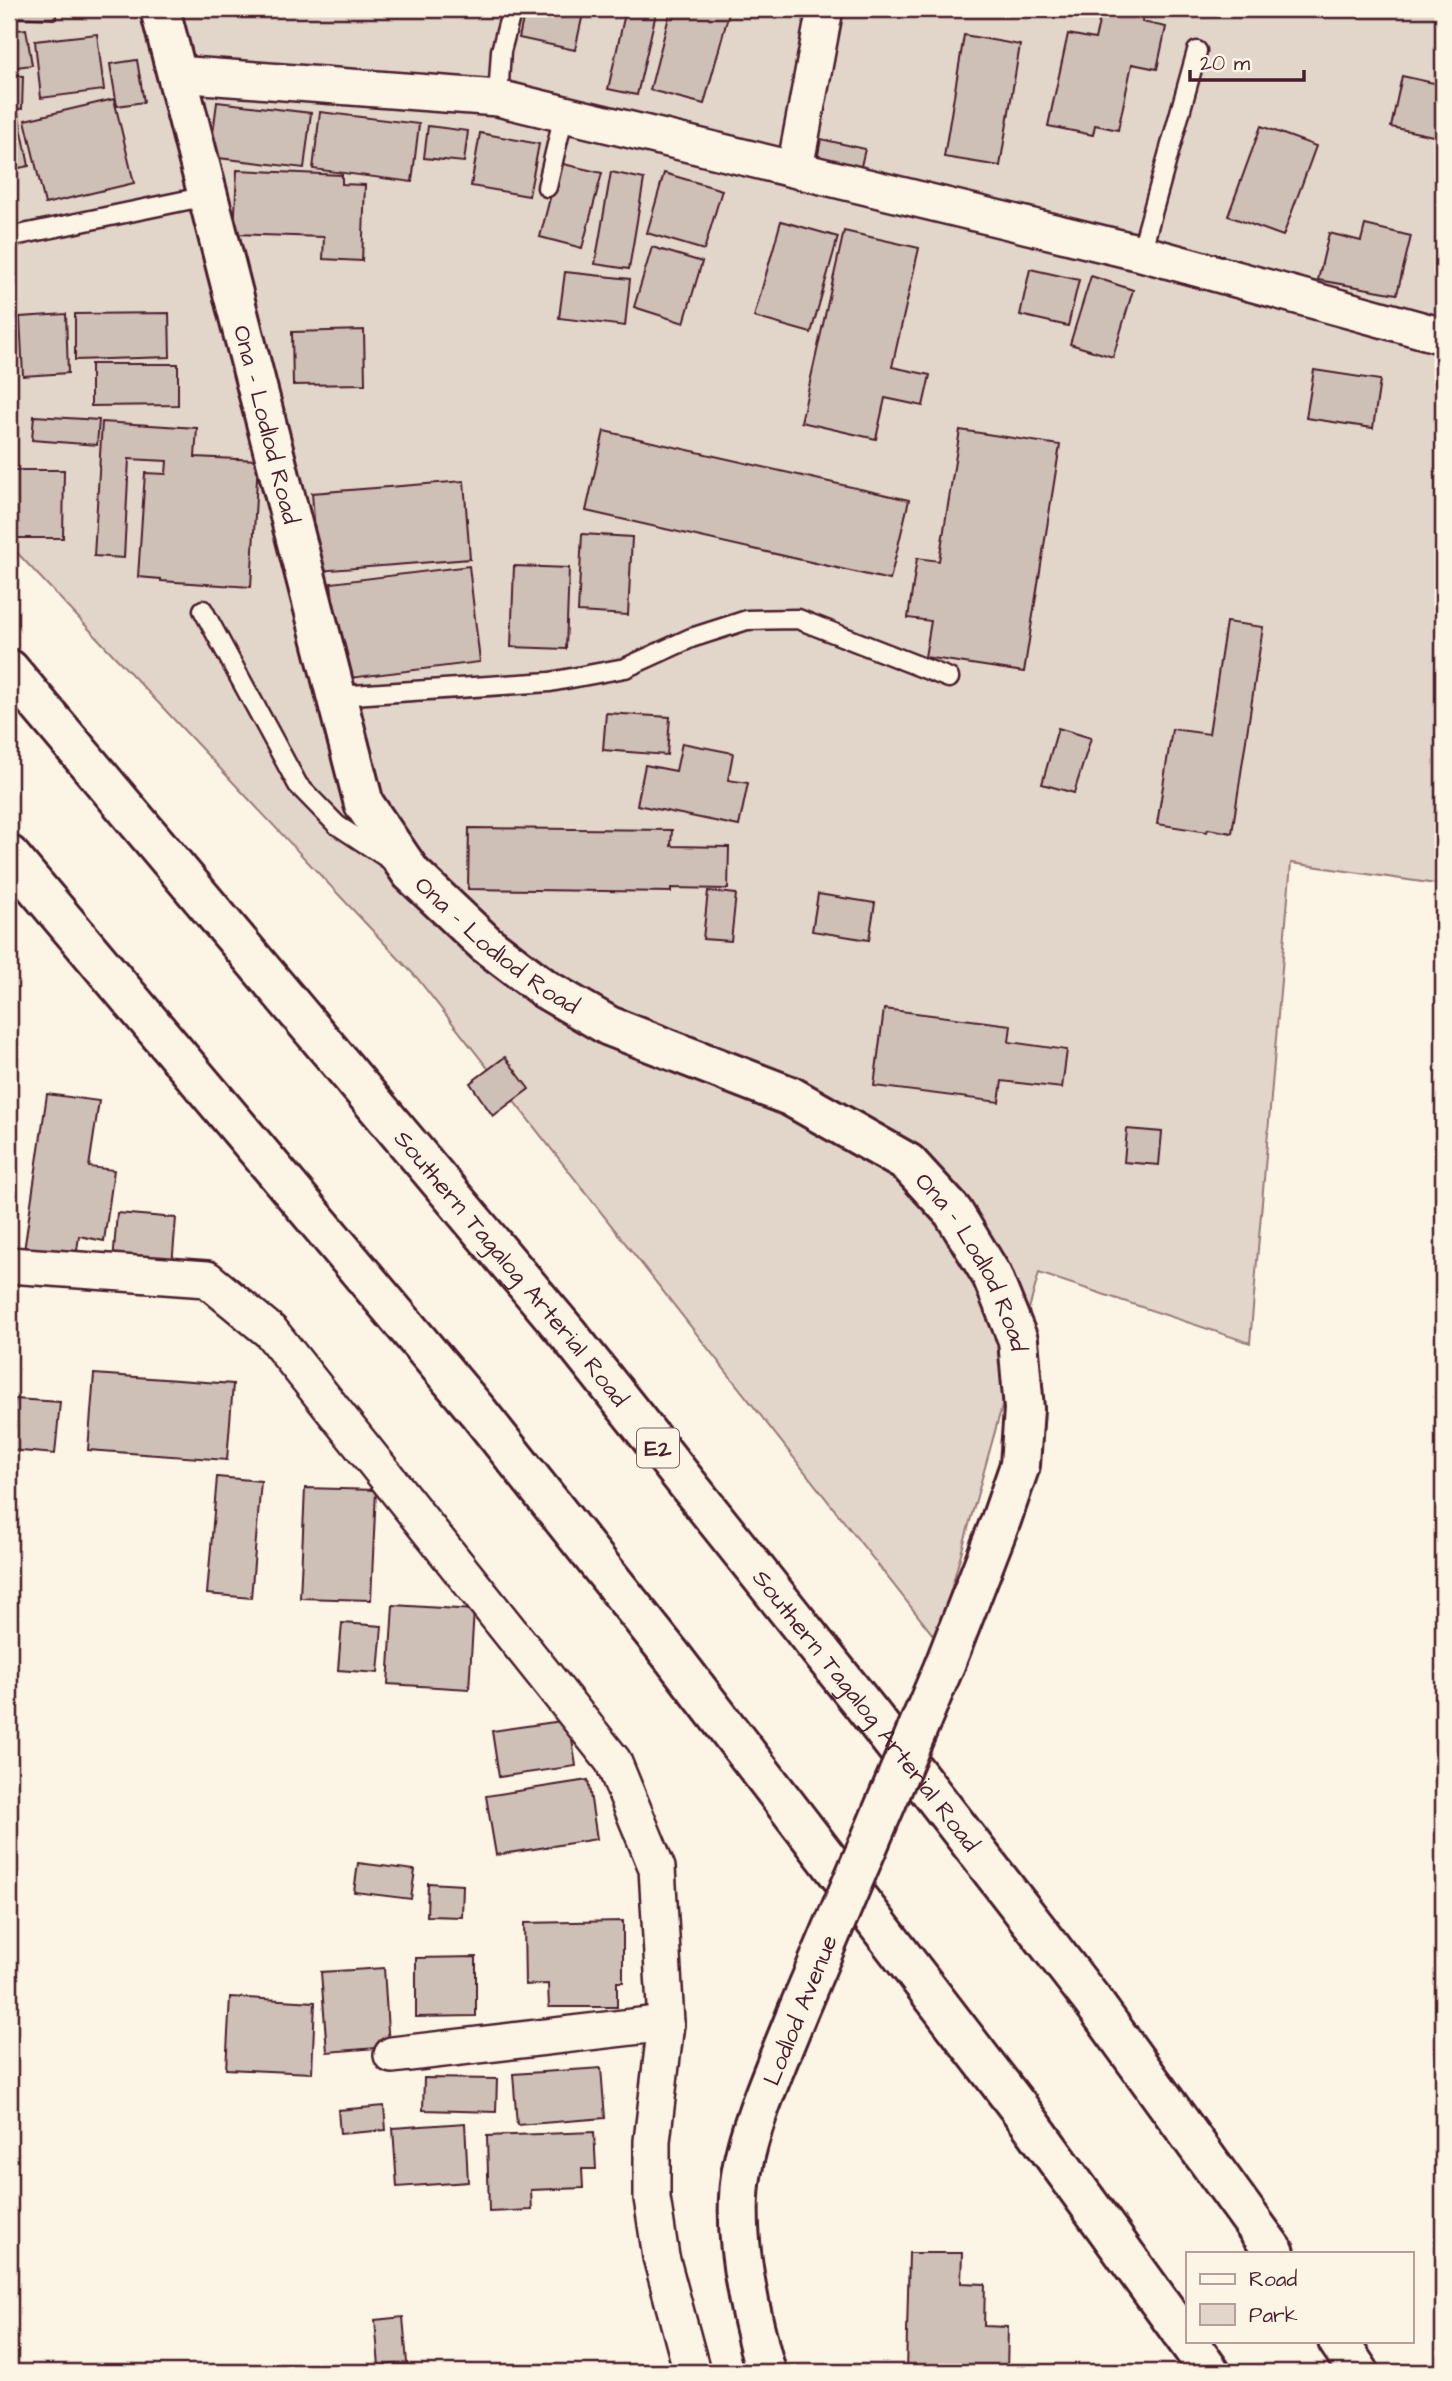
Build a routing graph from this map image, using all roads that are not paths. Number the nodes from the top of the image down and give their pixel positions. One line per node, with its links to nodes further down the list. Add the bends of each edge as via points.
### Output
1 (160, 9): 5 (main road, Ona - Lodlod Road)
2 (512, 9): 6 (lane, via 501,51)
3 (825, 9): 8 (street)
4 (1197, 51): 12 (lane)
5 (176, 74): 6 (street); 10 (main road, Ona - Lodlod Road)
6 (498, 98): 7 (street)
7 (564, 114): 8 (street); 9 (lane)
8 (795, 168): 12 (street)
9 (547, 187)
10 (207, 196): 11 (lane); 17 (main road, Ona - Lodlod Road)
11 (9, 237)
12 (1141, 253): 13 (street)
13 (1443, 336)
14 (203, 610): 19 (lane, via 298,785 337,825)
15 (9, 668): 24 (main road, Southern Tagalog Arterial Road / E2, via 569,1335 1091,1999)
16 (949, 678): 17 (lane, via 798,619 747,620 691,638 625,668 550,682)
17 (337, 696): 19 (main road, Ona - Lodlod Road, via 364,804)
18 (9, 855): 25 (main road, via 479,1413 663,1644 1028,2120)
19 (411, 873): 21 (main road, Ona - Lodlod Road, via 486,944 545,989 609,1026 790,1096 908,1163 953,1212 992,1276 1018,1340 1024,1409 1020,1465)
20 (9, 1265): 22 (street, via 207,1279 271,1332 613,1761 657,1868)
21 (945, 1664): 29 (main road, Lodlod Avenue, bridge, via 797,2013 742,2171 740,2237)
22 (666, 2023): 23 (street); 28 (street, via 652,2141 652,2198)
23 (392, 2054)
24 (1274, 2252)
25 (1186, 2339)
26 (1188, 2342): 30 (main road)
27 (1339, 2342): 31 (main road)
28 (692, 2372)
29 (766, 2372)
30 (1210, 2372)
31 (1359, 2372)

